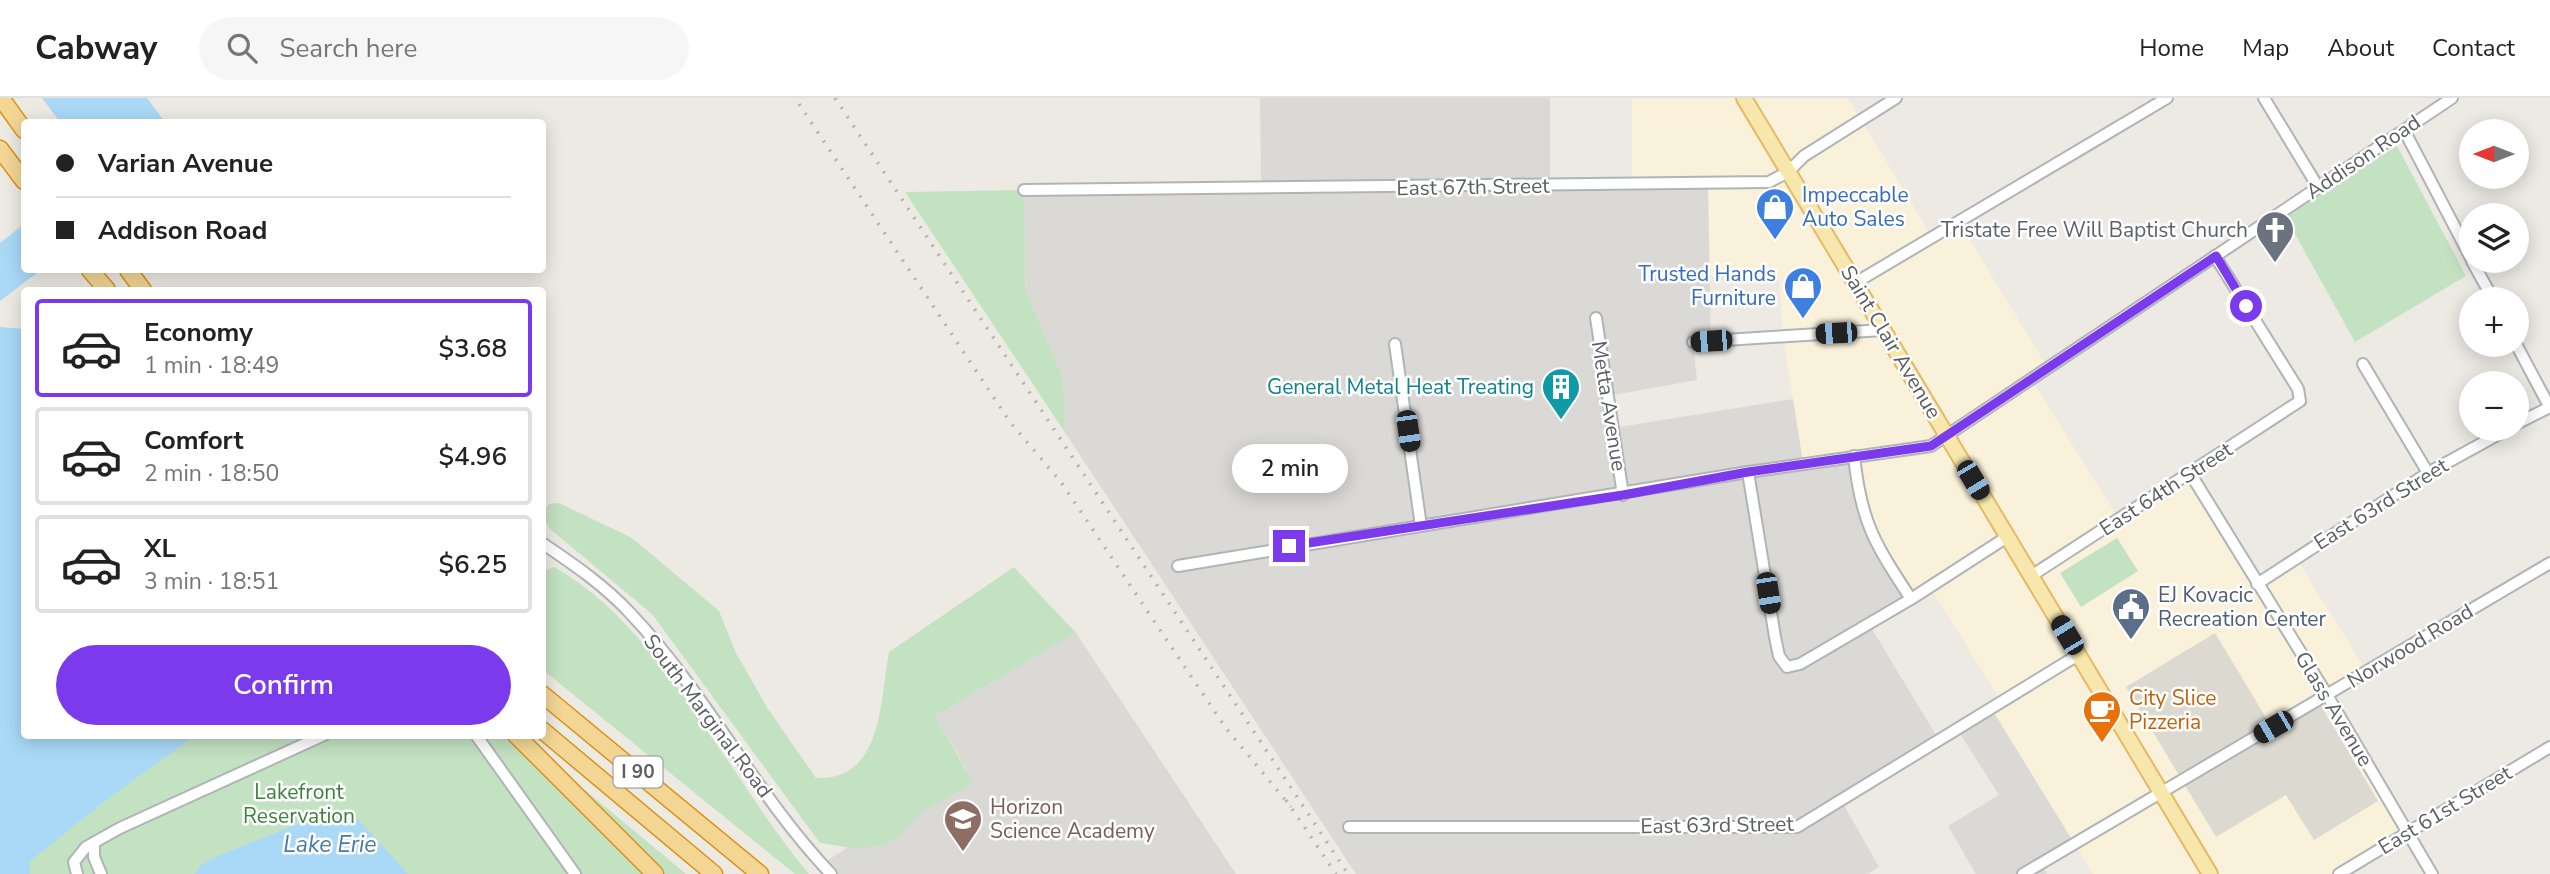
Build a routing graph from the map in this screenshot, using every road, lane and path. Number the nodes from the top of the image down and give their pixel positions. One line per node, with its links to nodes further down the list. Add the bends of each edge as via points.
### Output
1 (1744, 98): 10 (main road, Saint Clair Avenue)
2 (1896, 98): 10 (street, East 67th Street, via 1804,156)
3 (2167, 98): 18 (street)
4 (2264, 98): 12 (street)
5 (2452, 98): 8 (street, Addison Road)
6 (2, 100): 7 (highway)
7 (21, 126)
8 (2404, 130): 12 (street, Addison Road); 14 (street)
9 (0, 149): 11 (highway)
10 (1788, 172): 13 (street, East 67th Street, via 1769,183 1708,185); 18 (main road, Saint Clair Avenue)
11 (21, 177)
12 (2318, 187): 15 (street, Addison Road)
13 (1024, 190)
14 (2459, 234)
15 (2216, 256): 29 (street, Addison Road, via 2027,380); 33 (street, East 64th Street, via 2298,389 2300,401)
16 (93, 273): 19 (highway)
17 (130, 273): 20 (highway)
18 (1855, 283): 22 (main road, Saint Clair Avenue)
19 (105, 287)
20 (142, 287)
21 (1596, 318): 35 (street, Metta Avenue)
22 (1883, 330): 23 (street); 29 (main road, Saint Clair Avenue)
23 (1693, 342)
24 (1395, 344): 36 (street)
25 (2523, 357): 27 (street)
26 (2363, 364): 34 (street)
27 (2550, 408): 28 (street)
28 (2529, 418)
29 (1948, 438): 31 (street, Addison Road, via 1931,446); 37 (main road, Saint Clair Avenue)
30 (2486, 441): 34 (street, East 63rd Street)
31 (1854, 456): 32 (street, Addison Road); 43 (street, via 1859,499 1873,541)
32 (1748, 472): 35 (street, Addison Road); 43 (street, via 1779,656 1787,667 1800,664)
33 (2190, 473): 41 (street, East 64th Street); 42 (street, Glass Avenue)
34 (2428, 473): 42 (street, East 63rd Street)
35 (1623, 495): 36 (street, Addison Road)
36 (1421, 526): 40 (street, Addison Road)
37 (2007, 537): 41 (main road, Saint Clair Avenue); 43 (street)
38 (546, 546): 64 (street, South Marginal Road, via 591,577 652,638)
39 (2550, 563): 45 (street, Norwood Road)
40 (1178, 566)
41 (2031, 576): 44 (main road, Saint Clair Avenue)
42 (2257, 584): 45 (street, Glass Avenue)
43 (1911, 599)
44 (2078, 655): 52 (main road, Saint Clair Avenue); 53 (street, East 63rd Street, via 1797,827)
45 (2328, 695): 52 (street, Norwood Road); 54 (street, Glass Avenue)
46 (546, 697): 56 (highway, I 90)
47 (546, 733): 61 (highway, I 90)
48 (315, 739): 55 (street)
49 (479, 739): 59 (street)
50 (520, 739): 60 (highway)
51 (2550, 747): 54 (street, East 61st Street)
52 (2161, 793): 65 (street, Norwood Road); 66 (main road, Saint Clair Avenue)
53 (1349, 827)
54 (2407, 832): 67 (street, East 61st Street); 68 (street, Glass Avenue)
55 (94, 843): 57 (street, via 74,862); 58 (street)
56 (733, 849): 62 (highway, I 90); 63 (highway)
57 (77, 874)
58 (101, 874)
59 (575, 874)
60 (655, 874)
61 (714, 874)
62 (760, 874)
63 (770, 874)
64 (831, 874)
65 (2023, 874)
66 (2210, 874)
67 (2339, 874)
68 (2432, 874)

